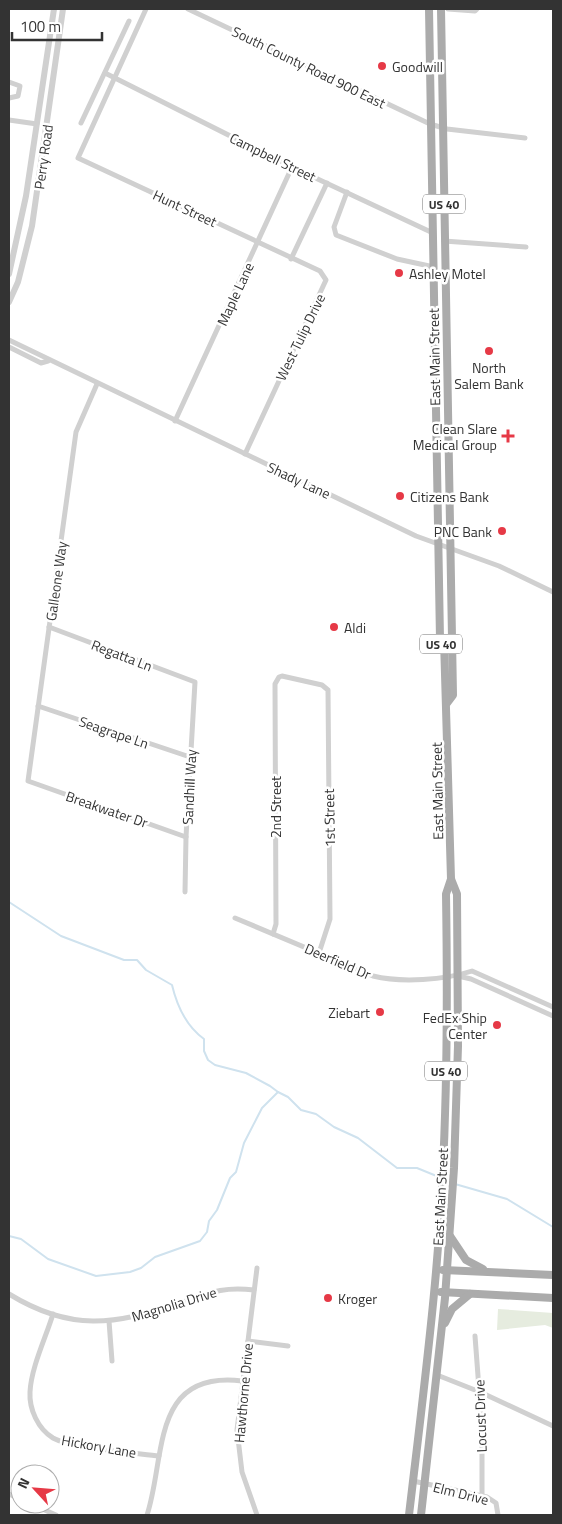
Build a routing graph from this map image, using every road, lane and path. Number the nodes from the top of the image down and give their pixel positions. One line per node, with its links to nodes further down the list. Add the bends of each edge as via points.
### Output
1 (54, 9): 16 (street, Perry Road)
2 (63, 9): 30 (street, Perry Road, via 32,226 18,282)
3 (146, 9): 11 (street)
4 (188, 9): 17 (street, South County Road 900 East)
5 (429, 9): 17 (main road, East Main Street / US 40)
6 (442, 9): 18 (main road, East Main Street / US 40)
7 (448, 9): 8 (street)
8 (478, 9)
9 (129, 21): 10 (street)
10 (105, 73): 11 (street, Campbell Street); 15 (street)
11 (114, 78): 20 (street, Campbell Street); 25 (street, Hunt Street, via 78,158)
12 (9, 82): 13 (street, via 20,86 18,96)
13 (9, 98)
14 (9, 120): 16 (street)
15 (81, 123)
16 (37, 124): 29 (street, Perry Road)
17 (430, 124): 18 (street, South County Road 900 East); 23 (main road, East Main Street / US 40)
18 (442, 128): 19 (street, South County Road 900 East); 24 (main road, East Main Street / US 40)
19 (525, 138)
20 (292, 167): 21 (street, Campbell Street); 25 (street, Maple Lane)
21 (327, 183): 22 (street, Campbell Street); 27 (street)
22 (347, 192): 23 (street, Campbell Street); 28 (street, via 334,228 336,235 397,258)
23 (433, 232): 28 (main road, East Main Street / US 40)
24 (444, 241): 26 (street); 38 (main road, East Main Street / US 40)
25 (259, 243): 27 (street, Hunt Street); 35 (street, Maple Lane)
26 (526, 247)
27 (291, 259): 36 (street, West Tulip Drive, via 320,271 325,275 326,283)
28 (434, 266): 37 (main road, East Main Street / US 40)
29 (9, 274)
30 (9, 302)
31 (9, 340): 33 (street, Shady Lane)
32 (9, 347): 33 (street, Shady Lane, via 42,363)
33 (48, 360): 34 (street, Shady Lane)
34 (97, 384): 35 (street, Shady Lane); 40 (street, Galleone Way, via 76,432)
35 (175, 421): 36 (street, Shady Lane)
36 (244, 454): 37 (street, Shady Lane)
37 (439, 544): 38 (street, Shady Lane); 43 (main road, East Main Street / US 40, via 440,636 444,640)
38 (450, 547): 39 (street, Shady Lane); 43 (main road, East Main Street / US 40, via 453,696)
39 (553, 592)
40 (49, 627): 42 (street, Regatta Ln); 44 (street, Galleone Way)
41 (277, 680): 51 (street, 2nd Street, via 276,924); 52 (street, 1st Street, via 282,676 322,685 329,696 330,919)
42 (195, 682): 45 (street, Sandhill Way)
43 (447, 703): 48 (main road, East Main Street / US 40)
44 (38, 706): 45 (street, Seagrape Ln); 46 (street, Galleone Way)
45 (190, 757): 47 (street, Sandhill Way)
46 (28, 781): 47 (street, Breakwater Dr)
47 (186, 837): 49 (street, Sandhill Way)
48 (451, 879): 53 (main road, East Main Street / US 40, via 446,894); 53 (main road, East Main Street / US 40, via 457,894)
49 (185, 892)
50 (235, 918): 51 (street, Deerfield Dr)
51 (272, 934): 52 (street, Deerfield Dr)
52 (320, 953): 53 (street, Deerfield Dr, via 380,978)
53 (452, 976): 54 (street, Deerfield Dr, via 472,971); 55 (street, via 471,979); 56 (main road, East Main Street / US 40, via 454,1168); 58 (main road, East Main Street / US 40)
54 (553, 1007)
55 (553, 1016)
56 (450, 1235): 59 (main road, East Main Street / US 40); 60 (main road, via 466,1260)
57 (257, 1268): 62 (street, Hawthorne Drive)
58 (436, 1270): 59 (main road); 64 (main road, East Main Street / US 40)
59 (448, 1270): 60 (main road); 63 (main road, East Main Street / US 40)
60 (487, 1271): 61 (main road)
61 (553, 1275)
62 (254, 1290): 69 (street, Magnolia Drive, via 224,1288 137,1317); 72 (street, Hawthorne Drive)
63 (446, 1291): 64 (main road); 66 (main road); 70 (main road, East Main Street / US 40)
64 (434, 1292): 80 (main road, East Main Street / US 40)
65 (9, 1294): 68 (street, Magnolia Drive)
66 (470, 1294): 67 (main road); 70 (main road, via 452,1309)
67 (553, 1298)
68 (52, 1314): 69 (street, Magnolia Drive, via 81,1320); 79 (street, Hickory Lane, via 30,1392 33,1412 39,1424 47,1434 62,1442)
69 (109, 1320): 74 (street)
70 (442, 1330): 75 (main road, East Main Street / US 40)
71 (475, 1336): 77 (street, Locust Drive)
72 (248, 1341): 73 (street); 76 (street, Hawthorne Drive)
73 (288, 1346)
74 (112, 1361)
75 (437, 1375): 77 (street); 81 (main road, East Main Street / US 40)
76 (242, 1381): 79 (street, via 224,1379 204,1384 179,1401 164,1427); 84 (street, Hawthorne Drive, via 237,1448)
77 (480, 1392): 78 (street); 82 (street, Locust Drive)
78 (553, 1426)
79 (159, 1456): 83 (street, via 156,1486)
80 (413, 1482): 81 (street, Elm Drive); 85 (main road, East Main Street / US 40)
81 (424, 1484): 82 (street, Elm Drive); 86 (main road, East Main Street / US 40)
82 (482, 1496): 87 (street, Elm Drive, via 496,1503)
83 (147, 1515)
84 (256, 1515)
85 (409, 1515)
86 (421, 1515)
87 (498, 1515)

